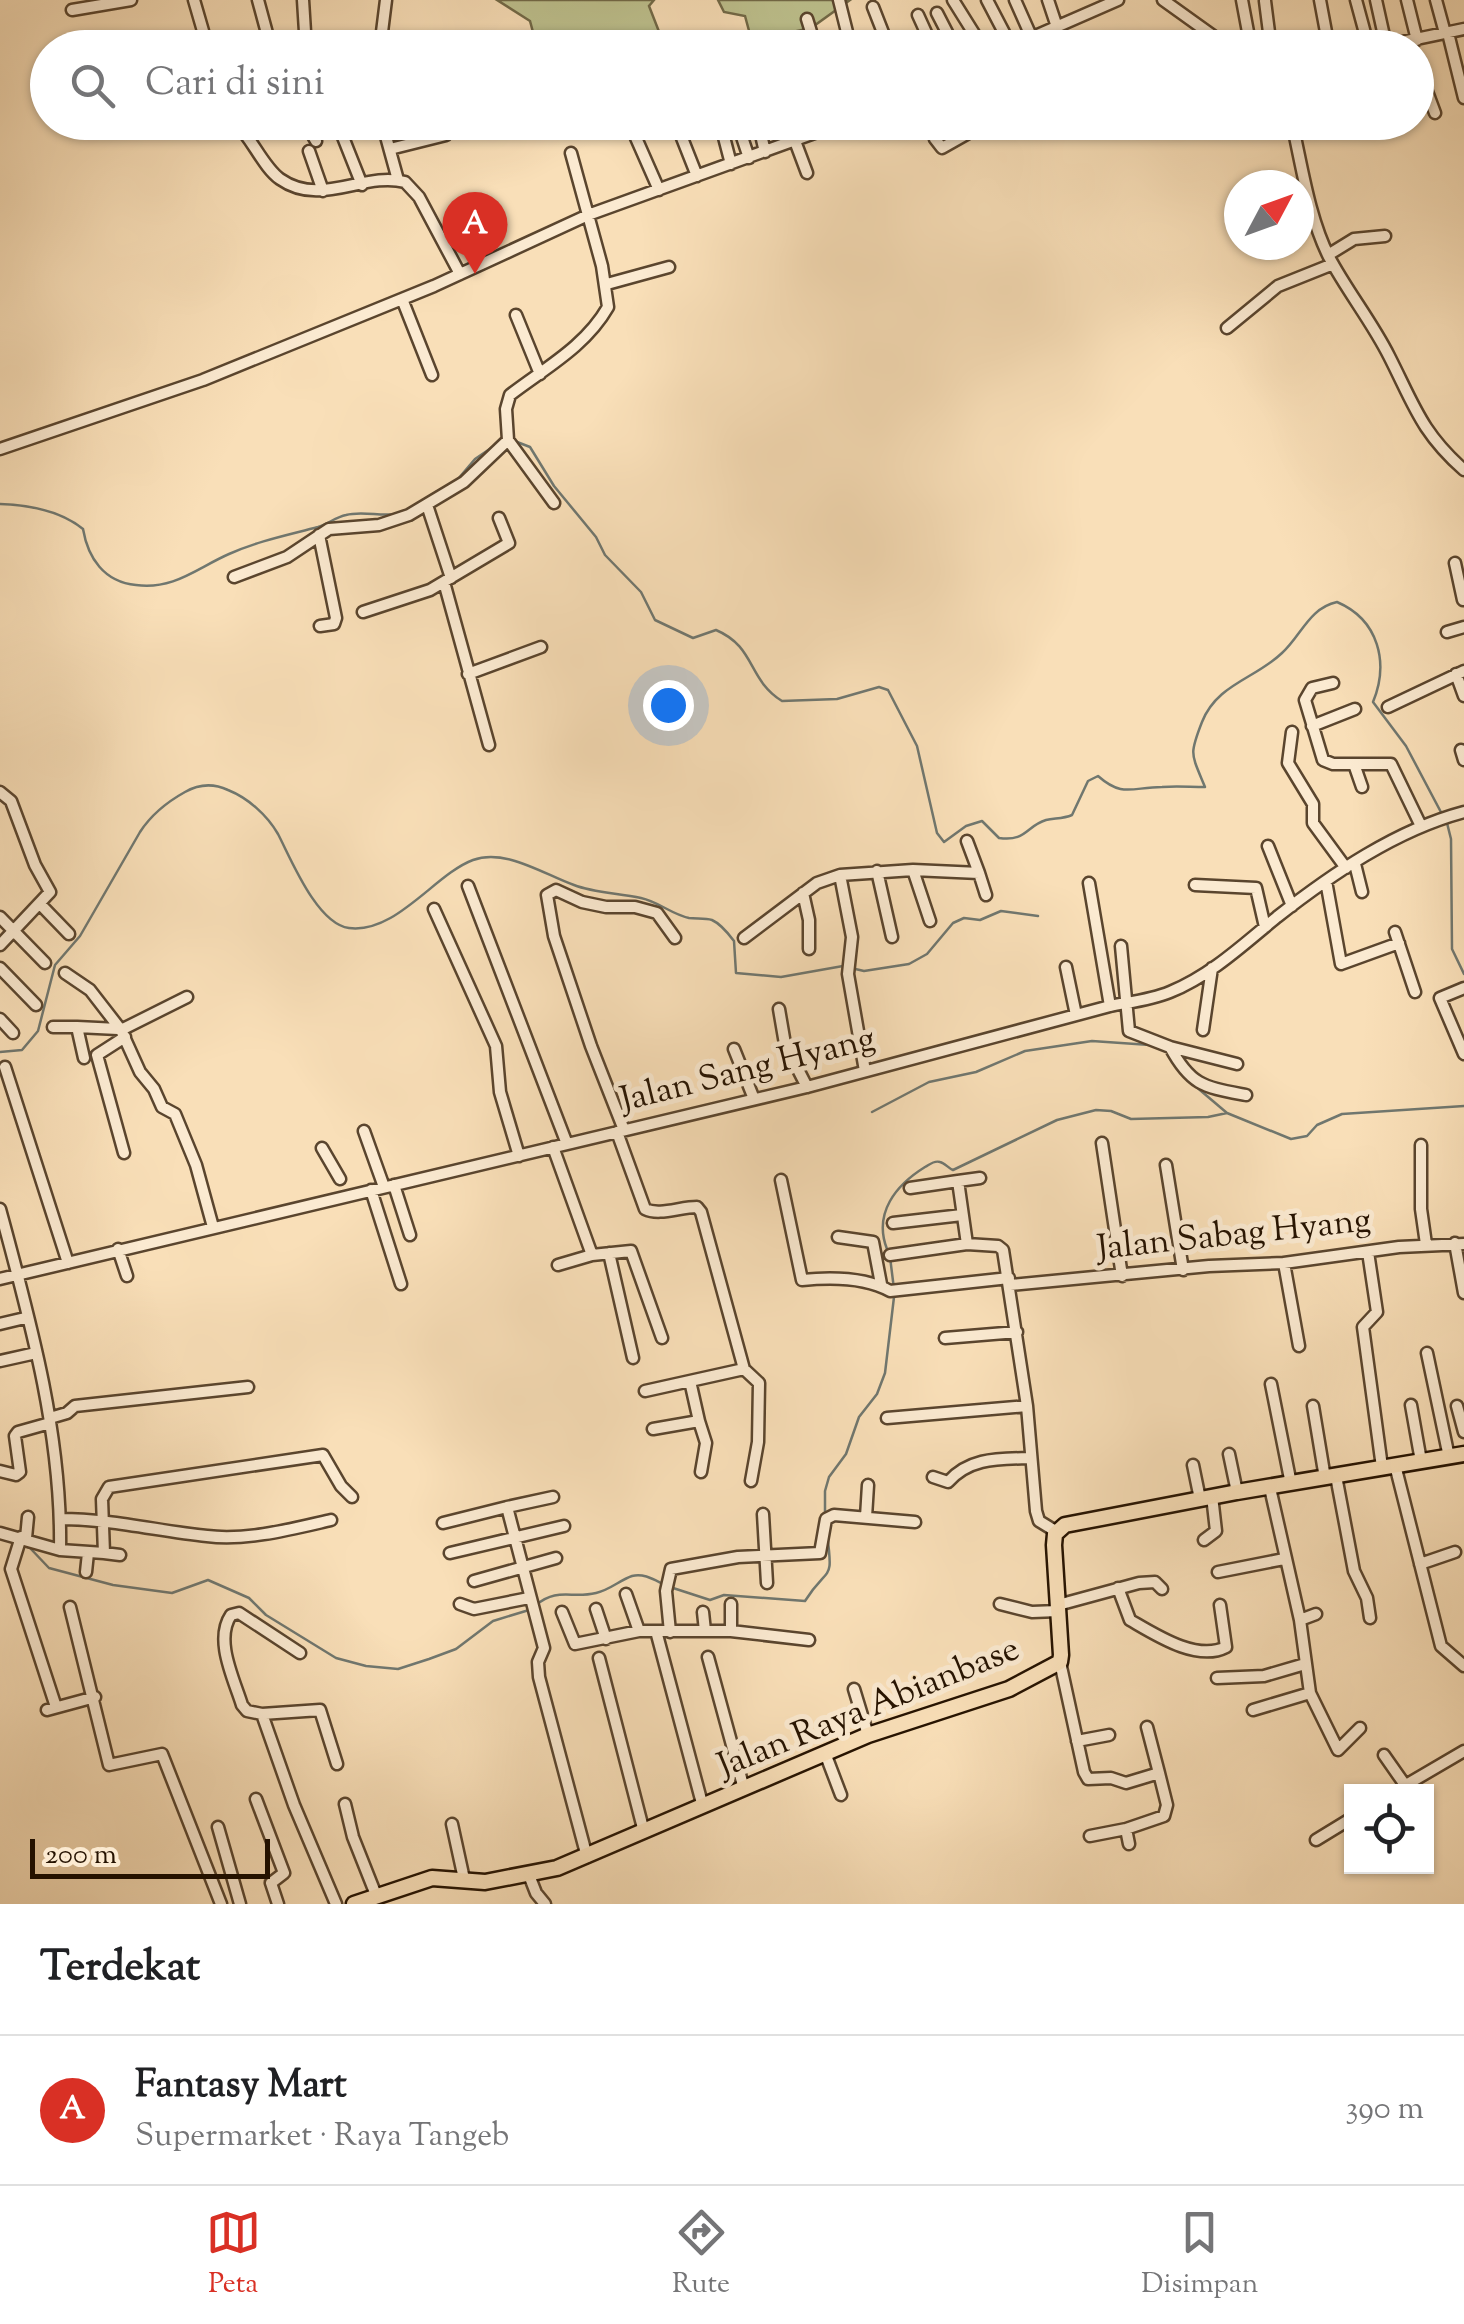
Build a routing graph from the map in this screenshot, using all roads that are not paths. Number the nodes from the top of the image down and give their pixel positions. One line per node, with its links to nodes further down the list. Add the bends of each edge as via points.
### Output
1 (130, 0): 21 (street)
2 (194, 0): 27 (street)
3 (258, 0): 28 (street)
4 (304, 0): 29 (street)
5 (386, 0): 30 (street)
6 (838, 0): 32 (street)
7 (953, 0): 36 (street)
8 (987, 0): 37 (street)
9 (1014, 0): 38 (street)
10 (1048, 0): 25 (street)
11 (1164, 0): 40 (street)
12 (1242, 0): 41 (street)
13 (1265, 0): 42 (street)
14 (1320, 0): 43 (street)
15 (1356, 0): 44 (street)
16 (1376, 0): 45 (street)
17 (1408, 0): 46 (street)
18 (1436, 0): 47 (street)
19 (1112, 1): 25 (street)
20 (873, 7): 33 (street)
21 (72, 10)
22 (937, 14): 35 (street)
23 (918, 16): 34 (street)
24 (807, 19): 31 (street)
25 (1056, 24): 39 (street)
26 (1464, 29): 47 (street)
27 (203, 30)
28 (267, 30)
29 (305, 30)
30 (382, 30)
31 (810, 30)
32 (846, 30)
33 (883, 30)
34 (925, 30)
35 (945, 30)
36 (971, 30)
37 (1001, 30)
38 (1027, 30)
39 (1043, 30)
40 (1205, 30)
41 (1248, 30)
42 (1269, 30)
43 (1326, 30)
44 (1369, 30)
45 (1376, 30)
46 (1411, 30)
47 (1447, 33): 48 (street); 49 (street)
48 (1434, 37)
49 (1464, 98)
50 (251, 140): 74 (street, via 277,176)
51 (311, 140): 74 (street)
52 (344, 140): 72 (street)
53 (387, 140): 64 (street)
54 (426, 140): 64 (street)
55 (637, 140): 73 (street)
56 (683, 140): 70 (street)
57 (725, 140): 68 (street)
58 (744, 140): 67 (street)
59 (762, 140): 65 (street)
60 (935, 140): 61 (street, via 942,148)
61 (956, 140)
62 (1296, 140): 77 (street)
63 (795, 141): 65 (street); 69 (street)
64 (390, 149): 71 (street)
65 (765, 152): 67 (street)
66 (571, 154): 75 (street)
67 (749, 158): 68 (street)
68 (731, 164): 70 (street)
69 (807, 172)
70 (697, 176): 73 (street)
71 (398, 180): 72 (street); 79 (street, via 415,191)
72 (362, 185): 74 (street)
73 (660, 190): 75 (street)
74 (323, 191)
75 (588, 216): 79 (street); 80 (street)
76 (1384, 236): 77 (street, via 1354,239)
77 (1331, 259): 83 (street, via 1278,286); 88 (street, via 1424,429)
78 (669, 268): 80 (street)
79 (460, 274): 81 (street)
80 (606, 284): 84 (street, via 603,316)
81 (402, 299): 85 (street); 87 (street, via 150,400)
82 (516, 315): 84 (street)
83 (1227, 328)
84 (540, 374): 86 (street, via 507,399)
85 (432, 375)
86 (508, 440): 89 (street); 90 (street, via 464,482)
87 (0, 449)
88 (1464, 470)
89 (554, 503)
90 (426, 505): 92 (street, via 379,524 336,526); 95 (street)
91 (499, 518): 95 (street, via 508,543)
92 (319, 535): 94 (street, via 287,557); 98 (street, via 336,618)
93 (1455, 563): 96 (street)
94 (234, 577)
95 (448, 580): 97 (street); 103 (street)
96 (1460, 600)
97 (363, 612)
98 (320, 626)
99 (1464, 627): 100 (street)
100 (1447, 632)
101 (541, 647): 103 (street)
102 (1460, 672): 105 (street); 106 (street)
103 (468, 674): 110 (street)
104 (1332, 683): 108 (street, via 1305,697)
105 (1464, 696)
106 (1388, 707)
107 (1355, 708): 108 (street)
108 (1312, 726): 111 (street, via 1325,762)
109 (1292, 732): 118 (street, via 1288,763 1313,804 1313,823)
110 (489, 745)
111 (1354, 764): 112 (street); 115 (street, via 1391,764)
112 (1362, 787)
113 (0, 792): 130 (street, via 11,801 49,888)
114 (1464, 812): 115 (street, Jalan Sang Hyang)
115 (1421, 826): 118 (street, Jalan Sang Hyang)
116 (967, 841): 121 (street)
117 (1268, 846): 131 (street)
118 (1351, 866): 123 (street, Jalan Sang Hyang); 127 (street)
119 (913, 870): 120 (street); 121 (street); 134 (street)
120 (877, 871): 122 (street); 138 (street)
121 (980, 874): 129 (street)
122 (840, 875): 128 (street); 169 (street)
123 (1326, 882): 131 (street, Jalan Sang Hyang); 150 (street, via 1341,964 1397,937)
124 (1089, 883): 154 (street)
125 (1195, 885): 135 (street, via 1256,888)
126 (468, 886): 176 (street)
127 (1362, 892)
128 (804, 893): 140 (street); 143 (street)
129 (986, 896)
130 (40, 904): 136 (street); 137 (street)
131 (1292, 906): 135 (street, Jalan Sang Hyang)
132 (434, 909): 181 (street, via 496,1046 500,1092)
133 (0, 917): 136 (street)
134 (930, 921)
135 (1265, 927): 147 (street, Jalan Sang Hyang)
136 (14, 931): 141 (street); 144 (street)
137 (69, 934)
138 (892, 937)
139 (675, 938): 174 (street, via 656,913 582,902 556,890 546,895)
140 (744, 938)
141 (0, 945)
142 (1122, 946): 152 (street)
143 (809, 949)
144 (44, 963)
145 (1066, 966): 156 (street)
146 (0, 968): 153 (street)
147 (1212, 968): 152 (street, Jalan Sang Hyang, via 1173,991); 160 (street)
148 (64, 974): 161 (street, via 90,990)
149 (1464, 988): 165 (street, via 1440,998)
150 (1415, 992)
151 (187, 997): 161 (street)
152 (1126, 1003): 154 (street, Jalan Sang Hyang); 163 (street, via 1129,1032)
153 (36, 1005)
154 (1110, 1006): 156 (street, Jalan Sang Hyang)
155 (778, 1009): 170 (street, via 785,1044)
156 (1076, 1016): 169 (street, Jalan Sang Hyang)
157 (0, 1019): 162 (street)
158 (53, 1027): 159 (street)
159 (77, 1027): 161 (street); 166 (street)
160 (1204, 1030)
161 (122, 1032): 180 (street, via 98,1055); 193 (street, via 162,1107 175,1114)
162 (13, 1034)
163 (1170, 1047): 167 (street); 171 (street, via 1202,1086)
164 (734, 1048): 172 (street)
165 (1464, 1054)
166 (84, 1058)
167 (1237, 1064)
168 (4, 1067): 204 (street)
169 (865, 1071): 170 (street, Jalan Sang Hyang)
170 (807, 1087): 172 (street, Jalan Sang Hyang)
171 (1246, 1095)
172 (754, 1099): 174 (street, Jalan Sang Hyang)
173 (364, 1130): 187 (street)
174 (620, 1131): 176 (street, Jalan Sang Hyang); 226 (street, via 644,1209 702,1212)
175 (1102, 1142): 210 (street)
176 (567, 1144): 178 (street, Jalan Sang Hyang)
177 (1421, 1145): 197 (street)
178 (553, 1147): 181 (street, Jalan Sang Hyang); 202 (street)
179 (322, 1148): 184 (street)
180 (124, 1154)
181 (519, 1156): 187 (street, Jalan Sang Hyang)
182 (1166, 1165): 207 (street)
183 (980, 1178): 186 (street)
184 (340, 1179)
185 (781, 1180): 214 (street, Jalan Sabag Hyang, via 802,1280)
186 (958, 1181): 188 (street); 191 (street)
187 (389, 1186): 189 (street, Jalan Sang Hyang); 194 (street)
188 (910, 1188)
189 (372, 1190): 193 (street, Jalan Sang Hyang); 213 (street)
190 (0, 1209): 208 (street)
191 (962, 1215): 192 (street); 196 (street)
192 (893, 1223)
193 (213, 1227): 199 (street, Jalan Sang Hyang)
194 (410, 1236)
195 (838, 1237): 214 (street, via 873,1242)
196 (967, 1244): 203 (street); 212 (street, via 1000,1248)
197 (1426, 1244): 198 (street, Jalan Sabag Hyang); 200 (street, Jalan Sabag Hyang)
198 (1460, 1244): 215 (street)
199 (118, 1249): 204 (street, Jalan Sang Hyang); 209 (street)
200 (1368, 1252): 205 (street, Jalan Sabag Hyang); 245 (street, via 1377,1312 1362,1328)
201 (609, 1253): 202 (street); 219 (street, via 632,1253); 224 (street)
202 (592, 1255): 206 (street)
203 (890, 1256)
204 (68, 1263): 208 (street, Jalan Sang Hyang)
205 (1284, 1264): 207 (street, Jalan Sabag Hyang); 221 (street)
206 (558, 1265)
207 (1183, 1270): 210 (street, Jalan Sabag Hyang)
208 (18, 1276): 211 (street, Jalan Sang Hyang); 223 (street)
209 (126, 1276)
210 (1122, 1276): 212 (street, Jalan Sabag Hyang)
211 (0, 1279)
212 (1009, 1281): 214 (street, Jalan Sabag Hyang, via 890,1291); 218 (street)
213 (401, 1284)
214 (881, 1284)
215 (1464, 1293)
216 (25, 1318): 217 (street)
217 (0, 1324)
218 (1016, 1332): 220 (street); 232 (street)
219 (662, 1338)
220 (945, 1338)
221 (1300, 1346)
222 (1427, 1352): 241 (street)
223 (36, 1353): 225 (street); 236 (street)
224 (633, 1358)
225 (0, 1361)
226 (744, 1369): 227 (street); 250 (street, via 759,1383)
227 (690, 1381): 230 (street); 237 (street)
228 (1271, 1384): 251 (street)
229 (248, 1387): 236 (street, via 75,1406)
230 (645, 1392)
231 (1411, 1404): 243 (street)
232 (1027, 1406): 235 (street); 242 (street)
233 (1313, 1406): 248 (street)
234 (1458, 1406): 239 (street)
235 (887, 1418)
236 (50, 1420): 246 (street, via 15,1436 20,1472); 262 (street)
237 (699, 1421): 238 (street); 247 (street, via 706,1443)
238 (654, 1428)
239 (1464, 1432)
240 (1228, 1454): 254 (street)
241 (1456, 1456): 243 (main road)
242 (1031, 1458): 249 (street, via 962,1467 948,1482); 268 (street, via 1038,1519)
243 (1422, 1461): 245 (main road)
244 (1193, 1465): 256 (street)
245 (1389, 1466): 248 (main road); 282 (street)
246 (0, 1471)
247 (701, 1472)
248 (1331, 1476): 251 (main road); 302 (street)
249 (933, 1477)
250 (751, 1481)
251 (1290, 1484): 253 (main road)
252 (868, 1485): 261 (street)
253 (1270, 1488): 254 (main road); 281 (street)
254 (1238, 1492): 256 (main road)
255 (352, 1496): 263 (street, via 323,1456 109,1488 102,1496)
256 (1206, 1497): 268 (main road, via 1080,1521); 272 (street, via 1216,1531)
257 (553, 1498): 258 (street)
258 (507, 1507): 266 (street); 270 (street)
259 (763, 1514): 279 (street)
260 (28, 1517): 271 (street)
261 (866, 1517): 265 (street); 279 (street, via 826,1519 820,1554)
262 (61, 1519): 263 (street); 273 (street)
263 (103, 1519): 264 (street, via 210,1537); 277 (street)
264 (331, 1520)
265 (916, 1522)
266 (443, 1523)
267 (564, 1526): 270 (street)
268 (1057, 1532): 297 (main road, Jalan Raya Abianbase)
269 (0, 1533): 271 (street)
270 (513, 1538): 276 (street); 283 (street)
271 (22, 1539): 273 (street); 320 (street, via 10,1566 52,1709)
272 (1204, 1540)
273 (60, 1550): 275 (street)
274 (1455, 1552): 282 (street)
275 (88, 1553): 277 (street); 284 (street)
276 (450, 1553)
277 (104, 1554): 278 (street)
278 (120, 1555)
279 (766, 1557): 287 (street); 308 (street, via 669,1571)
280 (556, 1558): 283 (street)
281 (1284, 1559): 285 (street); 303 (street)
282 (1420, 1564): 316 (street, via 1442,1646)
283 (521, 1568): 286 (street); 291 (street)
284 (86, 1572)
285 (1218, 1572)
286 (474, 1581)
287 (767, 1582)
288 (1118, 1588): 289 (street, via 1148,1581); 295 (street, via 1130,1620 1200,1651 1226,1647); 297 (street)
289 (1162, 1589)
290 (626, 1594): 307 (street)
291 (530, 1599): 292 (street, via 474,1610); 348 (street, via 544,1648 539,1678)
292 (460, 1604)
293 (732, 1604): 306 (street)
294 (1000, 1604): 297 (street, via 1032,1612)
295 (1220, 1605)
296 (70, 1607): 320 (street)
297 (1058, 1608): 314 (main road, Jalan Raya Abianbase)
298 (596, 1609): 309 (street)
299 (562, 1612): 309 (street, via 573,1643)
300 (703, 1612): 305 (street)
301 (1316, 1614): 303 (street)
302 (1370, 1618)
303 (1300, 1620): 315 (street)
304 (656, 1631): 307 (street); 308 (street); 339 (street)
305 (705, 1631): 306 (street); 308 (street)
306 (731, 1631): 310 (street)
307 (640, 1632): 309 (street)
308 (670, 1632)
309 (606, 1639)
310 (810, 1640)
311 (300, 1654): 322 (street, via 244,1615 227,1620 228,1660 242,1705)
312 (708, 1657): 335 (street)
313 (599, 1658): 344 (street)
314 (1060, 1662): 326 (main road, Jalan Raya Abianbase, via 988,1697); 327 (street)
315 (1305, 1664): 317 (street, via 1264,1676); 319 (street)
316 (1464, 1666)
317 (1217, 1678)
318 (854, 1689): 326 (street)
319 (1310, 1692): 321 (street); 324 (street, via 1338,1750)
320 (94, 1697): 352 (street, via 110,1765 162,1754)
321 (1253, 1710)
322 (262, 1714): 331 (street, via 320,1710); 355 (street)
323 (1147, 1727): 332 (street)
324 (1360, 1728)
325 (1109, 1734): 327 (street)
326 (868, 1735): 329 (main road, Jalan Raya Abianbase)
327 (1077, 1741): 332 (street, via 1088,1779 1126,1783)
328 (1464, 1751): 334 (street)
329 (826, 1753): 335 (main road, Jalan Raya Abianbase); 336 (street)
330 (1384, 1755): 333 (street)
331 (336, 1764)
332 (1159, 1773): 343 (street, via 1167,1812)
333 (1398, 1784)
334 (1407, 1784)
335 (744, 1789): 339 (main road, Jalan Raya Abianbase)
336 (841, 1795)
337 (256, 1799): 354 (street, via 284,1873 271,1883)
338 (345, 1804): 351 (street)
339 (704, 1807): 344 (main road, Jalan Raya Abianbase)
340 (1344, 1823): 346 (street)
341 (452, 1824): 350 (street)
342 (218, 1827): 353 (street)
343 (1126, 1829): 345 (street); 347 (street)
344 (644, 1832): 348 (main road, Jalan Raya Abianbase)
345 (1090, 1836)
346 (1316, 1840)
347 (1129, 1844)
348 (587, 1857): 349 (main road, Jalan Raya Abianbase)
349 (530, 1875): 350 (main road, Jalan Raya Abianbase); 357 (street)
350 (464, 1880): 351 (main road, Jalan Raya Abianbase, via 432,1878)
351 (376, 1895): 356 (main road, Jalan Raya Abianbase)
352 (221, 1904)
353 (240, 1904)
354 (278, 1904)
355 (336, 1904)
356 (354, 1904)
357 (545, 1904)

